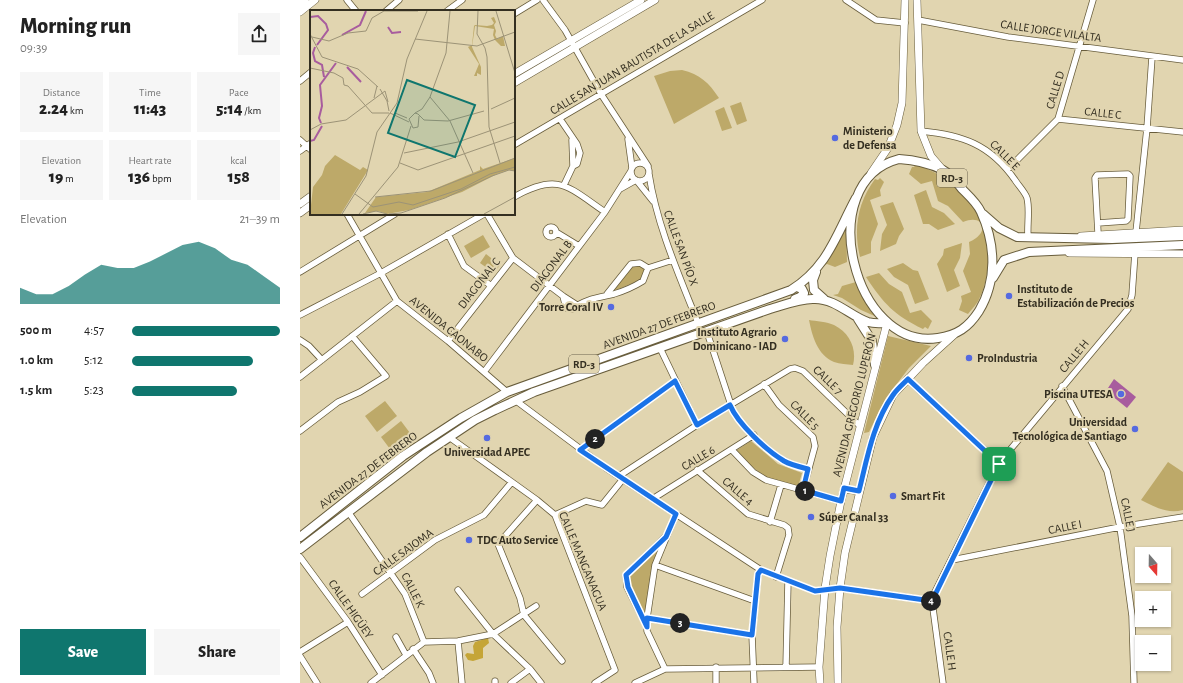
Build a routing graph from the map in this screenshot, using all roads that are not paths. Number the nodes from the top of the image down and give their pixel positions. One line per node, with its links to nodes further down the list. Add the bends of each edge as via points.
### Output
1 (304, 0): 15 (main road)
2 (315, 0): 19 (main road)
3 (347, 0): 16 (street)
4 (399, 0): 17 (street)
5 (462, 0): 18 (street)
6 (538, 0): 20 (street)
7 (543, 0): 23 (street)
8 (641, 0): 23 (main road)
9 (655, 0): 23 (main road)
10 (762, 0): 31 (street, CALLE SAN JUAN BAUTISTA DE LA SALLE)
11 (846, 0): 22 (street, via 876,20)
12 (905, 0): 22 (main road)
13 (917, 0): 21 (main road)
14 (1093, 0): 24 (street, CALLE D)
15 (300, 4)
16 (355, 10)
17 (387, 10)
18 (448, 10)
19 (300, 12)
20 (515, 13)
21 (918, 20): 24 (street, CALLE JORGE VILALTA, via 991,34); 35 (main road)
22 (905, 23): 46 (main road, via 902,103 888,148)
23 (573, 44): 28 (main road); 30 (main road); 31 (street)
24 (1080, 46): 25 (street, CALLE JORGE VILALTA); 33 (street, CALLE D)
25 (1152, 57): 26 (street, CALLE JORGE VILALTA); 34 (street)
26 (1183, 60)
27 (310, 73): 29 (street)
28 (515, 73)
29 (300, 81)
30 (515, 82)
31 (601, 94): 32 (street, CALLE SAN JUAN BAUTISTA DE LA SALLE); 37 (street)
32 (560, 119): 39 (street, CALLE SAN JUAN BAUTISTA DE LA SALLE); 49 (street, via 580,153 577,164 573,166)
33 (1058, 119): 34 (street, CALLE C); 44 (street, CALLE D)
34 (1147, 128): 36 (street, CALLE C); 67 (street)
35 (921, 130): 44 (street, CALLE E, via 946,133 973,141); 45 (main road, via 931,156)
36 (1183, 132)
37 (628, 136): 42 (street); 43 (street)
38 (300, 140): 40 (street)
39 (515, 144)
40 (310, 146): 41 (street)
41 (300, 151)
42 (648, 166): 43 (street, via 639,162); 47 (street)
43 (631, 169): 48 (street); 50 (street, DIAGONAL B)
44 (1008, 169): 72 (street, CALLE E, via 1027,197)
45 (944, 170): 46 (highway, RD-3, via 918,161 899,159 886,163); 58 (highway, RD-3)
46 (871, 173): 53 (highway, RD-3)
47 (649, 174): 48 (street, via 646,180); 54 (street, CALLE SAN PÍO X)
48 (636, 180): 50 (street); 54 (street, CALLE SAN PÍO X)
49 (564, 185): 51 (street, via 540,184); 57 (street)
50 (617, 192): 57 (street, DIAGONAL B)
51 (515, 196)
52 (310, 197): 55 (main road)
53 (856, 198): 82 (highway, AVENIDA 27 DE FEBRERO / RD-3, via 830,251); 98 (highway, RD-3, via 850,245 855,269 862,289)
54 (653, 202): 80 (street, CALLE SAN PÍO X)
55 (300, 204)
56 (310, 206): 59 (main road)
57 (605, 212): 75 (street, DIAGONAL B)
58 (981, 212): 72 (highway, RD-3, via 1005,232); 85 (highway, RD-3, via 991,244)
59 (300, 214)
60 (348, 215): 70 (street, AVENIDA CAONABO)
61 (393, 215): 70 (street)
62 (482, 215): 69 (street)
63 (488, 215): 79 (street)
64 (1098, 223): 64 (street, via 1097,175 1128,174 1128,219); 68 (street)
65 (1183, 230): 67 (main road, RD-3)
66 (556, 232): 75 (street)
67 (1136, 232): 68 (main road, RD-3)
68 (1098, 233): 73 (main road, RD-3)
69 (448, 234): 84 (street); 87 (street, via 464,266)
70 (359, 235): 83 (street); 84 (street, AVENIDA CAONABO)
71 (1183, 236): 73 (highway, RD-3)
72 (1028, 238): 73 (highway, RD-3)
73 (1058, 238)
74 (1183, 245): 76 (highway, RD-3)
75 (579, 246): 88 (street, DIAGONAL B)
76 (1029, 252): 77 (main road, RD-3); 85 (highway, RD-3, via 1004,260)
77 (1135, 253): 78 (main road, RD-3); 114 (street, CALLE H, via 1128,309)
78 (1183, 254)
79 (513, 258): 87 (street, DIAGONAL C); 88 (street)
80 (673, 260): 81 (street); 97 (street, CALLE SAN PÍO X)
81 (648, 268): 86 (street, via 640,263 631,264); 90 (street, via 643,281)
82 (817, 269): 89 (highway, AVENIDA 27 DE FEBRERO / RD-3, via 809,279); 93 (highway, via 813,280 814,290)
83 (300, 272)
84 (381, 273): 92 (street, AVENIDA CAONABO); 96 (street)
85 (992, 278): 101 (highway, RD-3, via 978,312)
86 (617, 280): 90 (street); 91 (street)
87 (490, 286): 105 (street, DIAGONAL C)
88 (549, 286): 91 (street, via 577,305); 109 (street, DIAGONAL B)
89 (797, 287): 94 (highway, via 802,289 803,295); 97 (highway, AVENIDA 27 DE FEBRERO / RD-3)
90 (624, 290): 91 (street)
91 (607, 294)
92 (397, 301): 102 (street); 105 (street, AVENIDA CAONABO)
93 (828, 301): 94 (highway, AVENIDA 27 DE FEBRERO / RD-3, via 815,298); 95 (highway, AVENIDA 27 DE FEBRERO / RD-3)
94 (778, 307): 100 (highway, AVENIDA 27 DE FEBRERO / RD-3)
95 (851, 311): 98 (highway, AVENIDA 27 DE FEBRERO / RD-3, via 867,322); 108 (highway, via 863,324 872,341)
96 (300, 315)
97 (698, 323): 99 (highway, AVENIDA 27 DE FEBRERO / RD-3)
98 (887, 323): 101 (highway, RD-3, via 914,336 931,339); 108 (main road, AVENIDA GREGORIO LUPERÓN)
99 (680, 330): 103 (highway, via 687,334); 115 (highway, AVENIDA 27 DE FEBRERO / RD-3)
100 (707, 332): 103 (highway, AVENIDA 27 DE FEBRERO / RD-3); 117 (street)
101 (954, 335): 111 (main road)
102 (352, 336): 107 (street); 120 (street, via 386,376 338,402)
103 (685, 339): 106 (highway, AVENIDA 27 DE FEBRERO / RD-3)
104 (300, 340): 107 (street)
105 (448, 341): 109 (street, AVENIDA CAONABO)
106 (660, 348): 112 (street); 116 (highway, AVENIDA 27 DE FEBRERO / RD-3)
107 (322, 360): 110 (street)
108 (876, 365): 119 (main road, AVENIDA GREGORIO LUPERÓN)
109 (484, 372): 115 (street, AVENIDA CAONABO)
110 (300, 377)
111 (908, 379): 125 (street); 133 (main road, via 893,395 882,415 873,437)
112 (675, 381): 118 (street); 123 (street)
113 (764, 384): 117 (street); 119 (street, CALLE 7, via 795,368 803,371); 126 (street, CALLE 5, via 774,400 813,437 815,446)
114 (1062, 386): 125 (street, CALLE H); 142 (street, CALLE J, via 1107,471)
115 (507, 392): 143 (highway, AVENIDA 27 DE FEBRERO / RD-3, via 409,452)
116 (515, 400): 122 (highway, AVENIDA 27 DE FEBRERO / RD-3, via 475,420); 123 (street)
117 (730, 405): 118 (street); 121 (street, via 737,418)
118 (697, 425): 128 (street)
119 (860, 426): 131 (main road, AVENIDA GREGORIO LUPERÓN)
120 (300, 431)
121 (754, 435): 124 (street, CALLE 6); 126 (street, via 784,461)
122 (449, 437): 129 (street, CALLE MANGANAGUA); 137 (highway, AVENIDA 27 DE FEBRERO / RD-3)
123 (580, 450): 128 (street)
124 (732, 450): 127 (street, CALLE 6); 130 (street, via 759,477)
125 (999, 464): 147 (street, CALLE H)
126 (808, 469): 132 (street, CALLE 5)
127 (697, 470): 134 (street, CALLE 6); 141 (street, CALLE 4, via 748,514)
128 (621, 477): 134 (street); 139 (street, via 602,505 586,501)
129 (511, 483): 135 (street, CALLE MANGANAGUA); 150 (street, CALLE SAJOMA, via 484,515 436,540)
130 (781, 486): 132 (street); 141 (street)
131 (844, 488): 133 (main road); 136 (main road, AVENIDA GREGORIO LUPERÓN)
132 (803, 490): 136 (street)
133 (859, 491): 154 (main road)
134 (654, 498): 138 (street)
135 (537, 500): 139 (street, CALLE MANGANAGUA); 160 (street, via 498,544)
136 (841, 501): 153 (main road, AVENIDA GREGORIO LUPERÓN)
137 (349, 512): 145 (highway, AVENIDA 27 DE FEBRERO / RD-3); 150 (street, CALLE K)
138 (676, 514): 144 (street); 149 (street)
139 (554, 515): 187 (street, CALLE MANGANAGUA, via 615,670)
140 (1183, 517): 142 (street, CALLE I)
141 (770, 522): 151 (street, CALLE 4, via 784,525 789,532)
142 (1120, 527): 147 (street, CALLE I); 194 (street, CALLE J, via 1132,616)
143 (300, 537)
144 (666, 537): 148 (street); 163 (street, via 626,575 628,587)
145 (300, 549)
146 (300, 557): 162 (street, CALLE HIGÜEY)
147 (952, 560): 158 (street, CALLE H)
148 (655, 565): 157 (street); 161 (street)
149 (761, 570): 151 (street); 157 (street, via 758,574)
150 (392, 573): 156 (street, CALLE SAJOMA); 168 (street, CALLE K, via 405,594)
151 (776, 577): 152 (street)
152 (788, 581): 153 (street, via 815,591); 176 (street)
153 (825, 588): 154 (street); 177 (main road, AVENIDA GREGORIO LUPERÓN)
154 (840, 588): 158 (street); 192 (main road, via 837,627)
155 (458, 590): 164 (street)
156 (362, 594)
157 (755, 600): 165 (street)
158 (932, 601): 193 (street, CALLE H)
159 (536, 606): 160 (street)
160 (524, 615): 164 (street); 173 (street)
161 (647, 618): 163 (street); 165 (street)
162 (348, 622): 170 (street); 180 (street, CALLE HIGÜEY)
163 (647, 627): 179 (street)
164 (493, 634): 167 (street); 178 (street)
165 (752, 635): 175 (street)
166 (396, 637): 171 (street)
167 (458, 641): 168 (street); 184 (street)
168 (424, 642): 169 (street)
169 (414, 649): 171 (street); 183 (street)
170 (300, 652)
171 (406, 655): 180 (street)
172 (300, 656): 181 (street)
173 (562, 662)
174 (716, 667): 175 (street); 179 (street); 189 (street)
175 (754, 667): 176 (street); 190 (street)
176 (786, 667): 177 (street)
177 (819, 667): 191 (main road, AVENIDA GREGORIO LUPERÓN)
178 (530, 669): 185 (street); 186 (street)
179 (666, 669): 188 (street)
180 (382, 675): 182 (street)
181 (317, 683)
182 (371, 683)
183 (433, 683)
184 (462, 683)
185 (511, 683)
186 (541, 683)
187 (595, 683)
188 (635, 683)
189 (716, 683)
190 (754, 683)
191 (820, 683)
192 (838, 683)
193 (943, 683)
194 (1134, 683)

